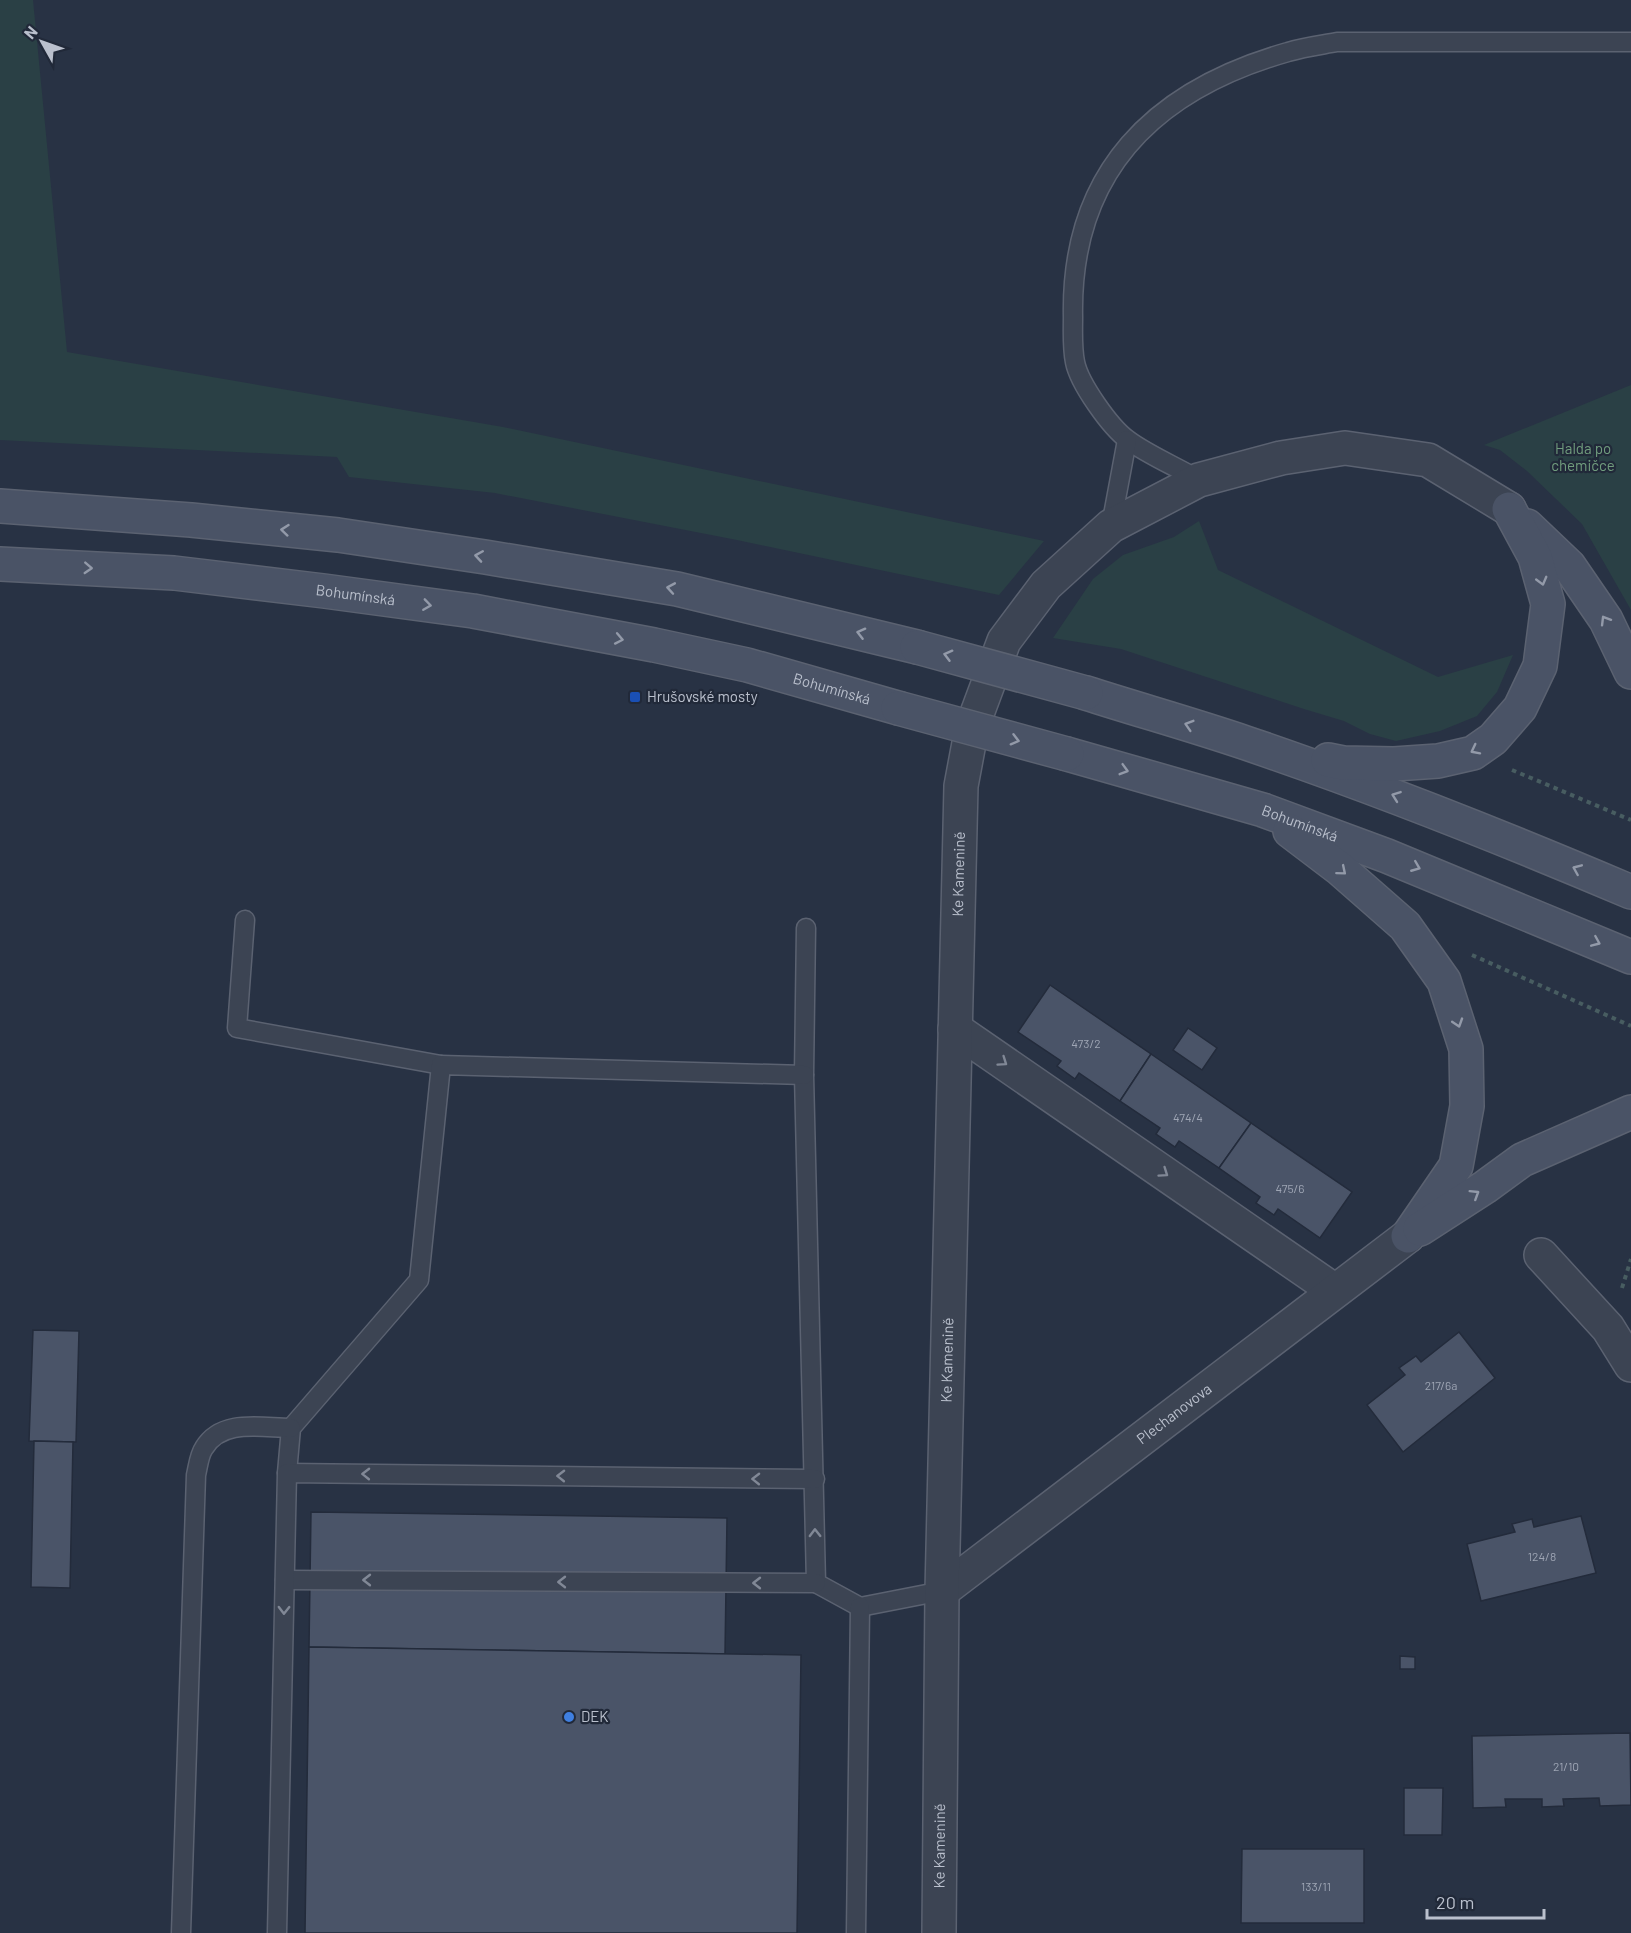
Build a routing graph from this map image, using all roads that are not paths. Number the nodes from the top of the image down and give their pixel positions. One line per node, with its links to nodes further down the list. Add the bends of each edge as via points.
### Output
1 (1631, 42): 2 (lane, via 1337,42 1289,51 1236,69 1164,111 1109,168 1090,205 1074,272 1075,364 1085,388)
2 (1127, 440): 3 (lane); 6 (lane)
3 (1199, 480): 5 (street, Ke Kamenině, via 1281,458 1345,448 1428,459); 6 (street, Ke Kamenině)
4 (16, 507): 9 (main road, one-way to 4, bridge, via 1086,693 918,647 676,589 338,535)
5 (1509, 509): 8 (main road, one-way to 5, via 1606,620 1569,566); 9 (main road, one-way to 9, via 1535,557 1548,604 1540,666 1520,708 1493,739 1473,753 1438,761 1394,764 1343,763)
6 (1111, 526): 15 (street, Ke Kamenině, via 1046,585 1004,641 972,727 961,786)
7 (15, 565): 10 (main road, Bohumínská, one-way to 10, bridge, via 174,573 324,591 472,611 654,645 747,665)
8 (1631, 672)
9 (1245, 743): 11 (main road, one-way to 9, via 1404,799)
10 (1263, 810): 14 (main road, Bohumínská, one-way to 14, via 1387,856); 19 (main road, one-way to 19, via 1406,926 1444,981 1466,1049 1467,1106 1456,1166)
11 (1631, 892)
12 (244, 920): 16 (lane, via 237,1028)
13 (806, 928): 17 (lane)
14 (1631, 957)
15 (955, 1029): 21 (street, one-way to 21); 28 (street, Ke Kamenině)
16 (441, 1065): 17 (lane); 23 (lane, via 419,1280)
17 (804, 1075): 25 (lane)
18 (1631, 1112): 19 (main road, one-way to 18, via 1522,1160)
19 (1408, 1236): 21 (street, Plechanovova)
20 (1541, 1255): 22 (street, via 1608,1328)
21 (1335, 1291): 28 (street, Plechanovova)
22 (1631, 1365)
23 (291, 1428): 24 (lane); 30 (lane, via 231,1427 215,1434 203,1449 196,1475)
24 (287, 1473): 25 (lane, one-way to 24); 26 (lane)
25 (815, 1479): 27 (lane, one-way to 25)
26 (285, 1580): 27 (lane, one-way to 26); 31 (lane, one-way to 31)
27 (816, 1583): 29 (lane)
28 (942, 1592): 29 (lane); 33 (street, Ke Kamenině)
29 (860, 1607): 32 (lane)
30 (182, 1933)
31 (277, 1933)
32 (856, 1933)
33 (939, 1933)

